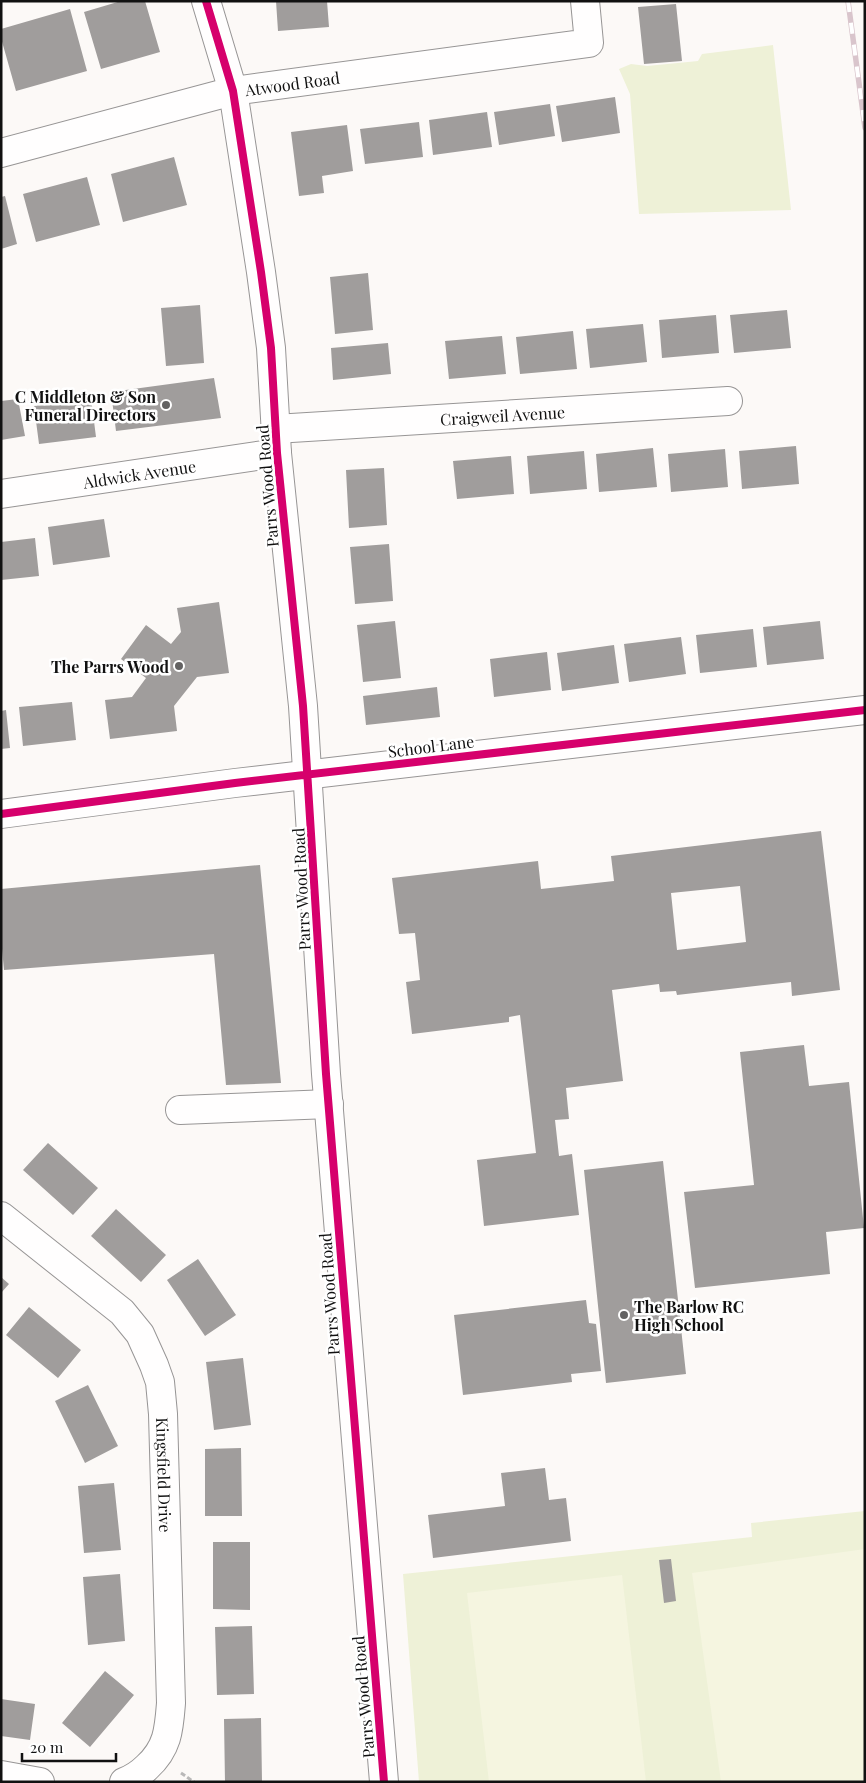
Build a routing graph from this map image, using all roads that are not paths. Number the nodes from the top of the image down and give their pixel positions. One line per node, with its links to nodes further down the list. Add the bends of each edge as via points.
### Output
1 (206, 1): 3 (street, Parrs Wood Road)
2 (585, 1): 3 (street, Atwood Road, via 589,43)
3 (233, 91): 4 (street, Atwood Road); 6 (street, Parrs Wood Road, via 271,348)
4 (1, 152)
5 (728, 401): 6 (street, Craigweil Avenue)
6 (276, 441): 7 (street, Aldwick Avenue); 9 (street, Parrs Wood Road)
7 (1, 494)
8 (865, 710): 9 (street, School Lane)
9 (308, 775): 10 (street, School Lane); 11 (street, Parrs Wood Road)
10 (1, 814)
11 (329, 1104): 12 (street); 17 (street, Parrs Wood Road)
12 (180, 1110)
13 (1, 1216): 16 (street, Kingsfield Drive, via 122,1312 140,1334 160,1382 172,1703 164,1748 157,1759 135,1778)
14 (1, 1774): 15 (street)
15 (40, 1782)
16 (124, 1782)
17 (384, 1782)

